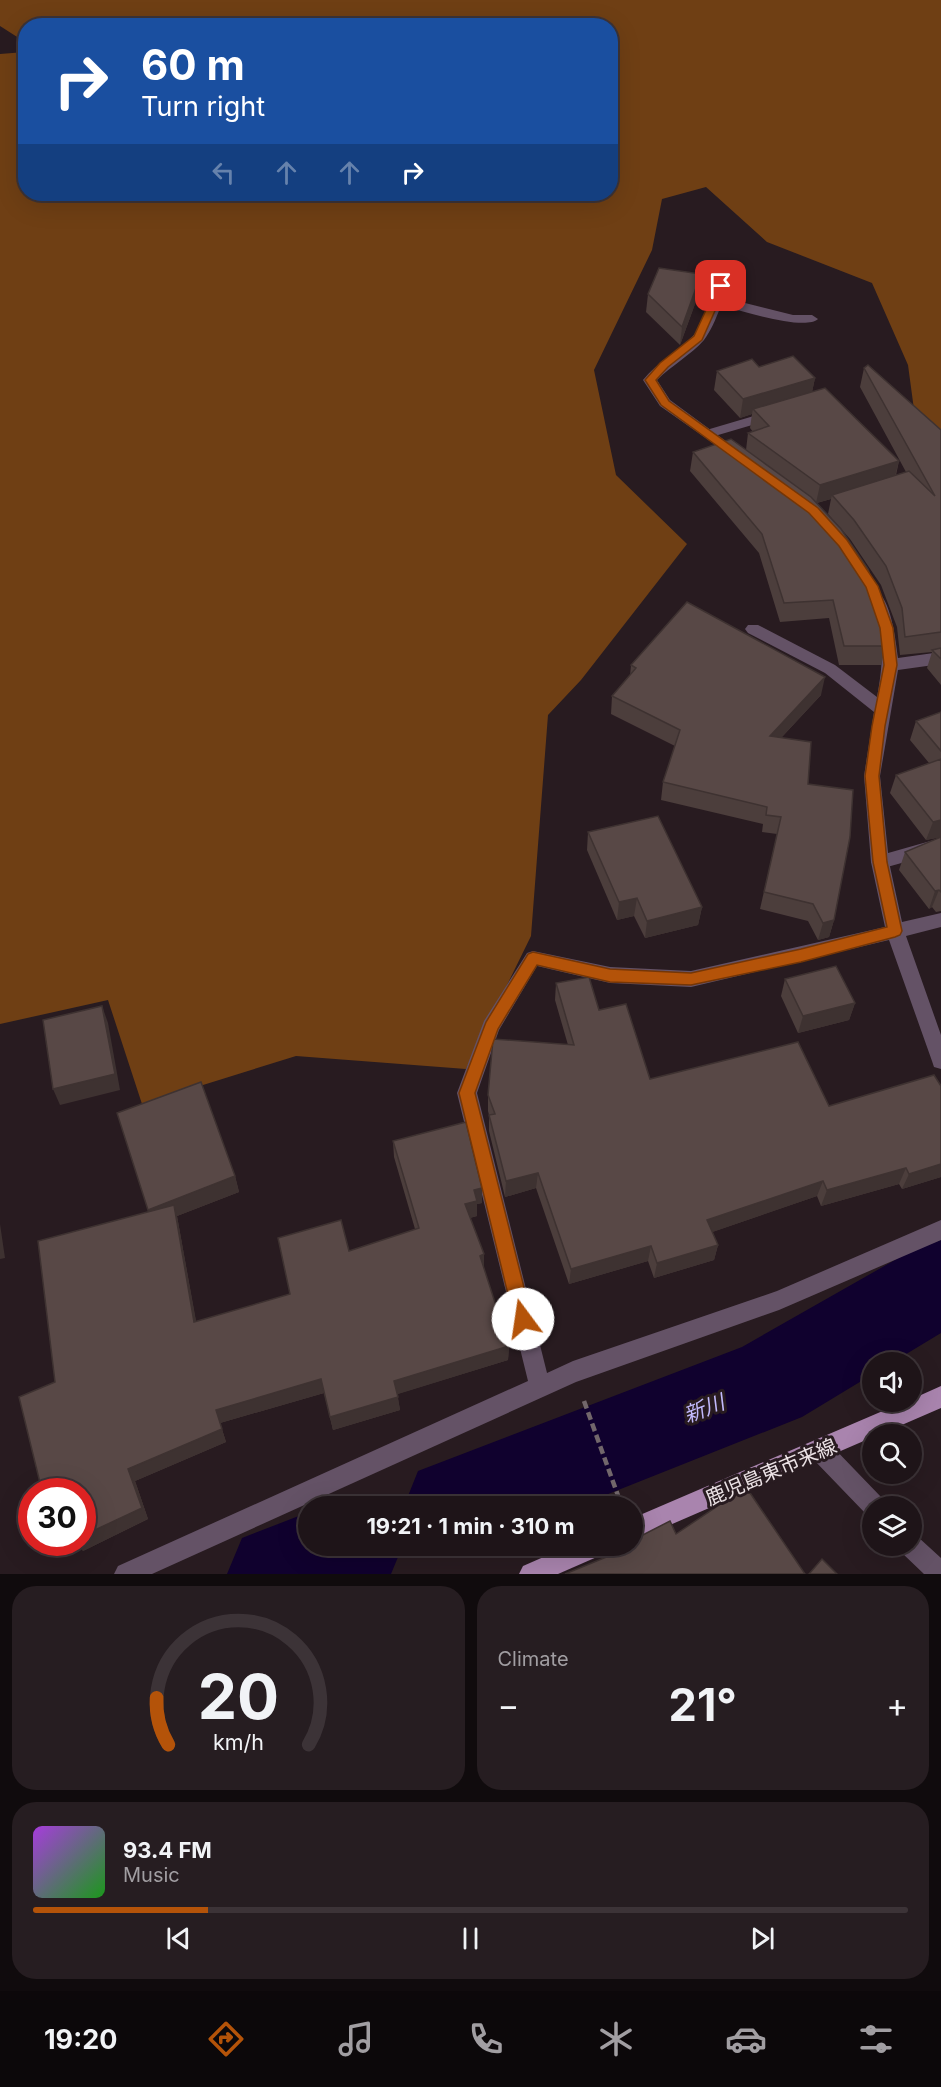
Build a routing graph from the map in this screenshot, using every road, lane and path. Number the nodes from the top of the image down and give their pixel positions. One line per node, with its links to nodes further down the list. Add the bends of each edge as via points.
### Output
1 (726, 273): 2 (street)
2 (717, 300): 3 (street, via 793,319); 5 (street, via 699,338 650,380 665,403)
3 (812, 319)
4 (787, 410): 5 (street)
5 (708, 434): 6 (street)
6 (746, 462)
7 (872, 586): 10 (street, via 887,628)
8 (753, 629): 11 (street, via 830,669)
9 (941, 658): 10 (street)
10 (891, 665): 11 (street)
11 (881, 709): 13 (street, via 872,776)
12 (941, 845): 13 (street)
13 (880, 862): 15 (street)
14 (941, 920): 15 (street)
15 (895, 931): 16 (street); 19 (street, via 691,979 610,975 533,958 491,1027 467,1093)
16 (941, 1061)
17 (941, 1230): 18 (street, via 778,1300)
18 (573, 1372): 19 (street); 22 (path)
19 (540, 1387): 27 (street)
20 (941, 1397): 21 (main road, 鹿児島東市来線)
21 (821, 1450): 23 (street); 24 (main road, 鹿児島東市来線)
22 (618, 1496)
23 (865, 1496)
24 (643, 1526)
25 (573, 1556): 28 (main road)
26 (922, 1556): 29 (street)
27 (126, 1574)
28 (531, 1574)
29 (941, 1574)

